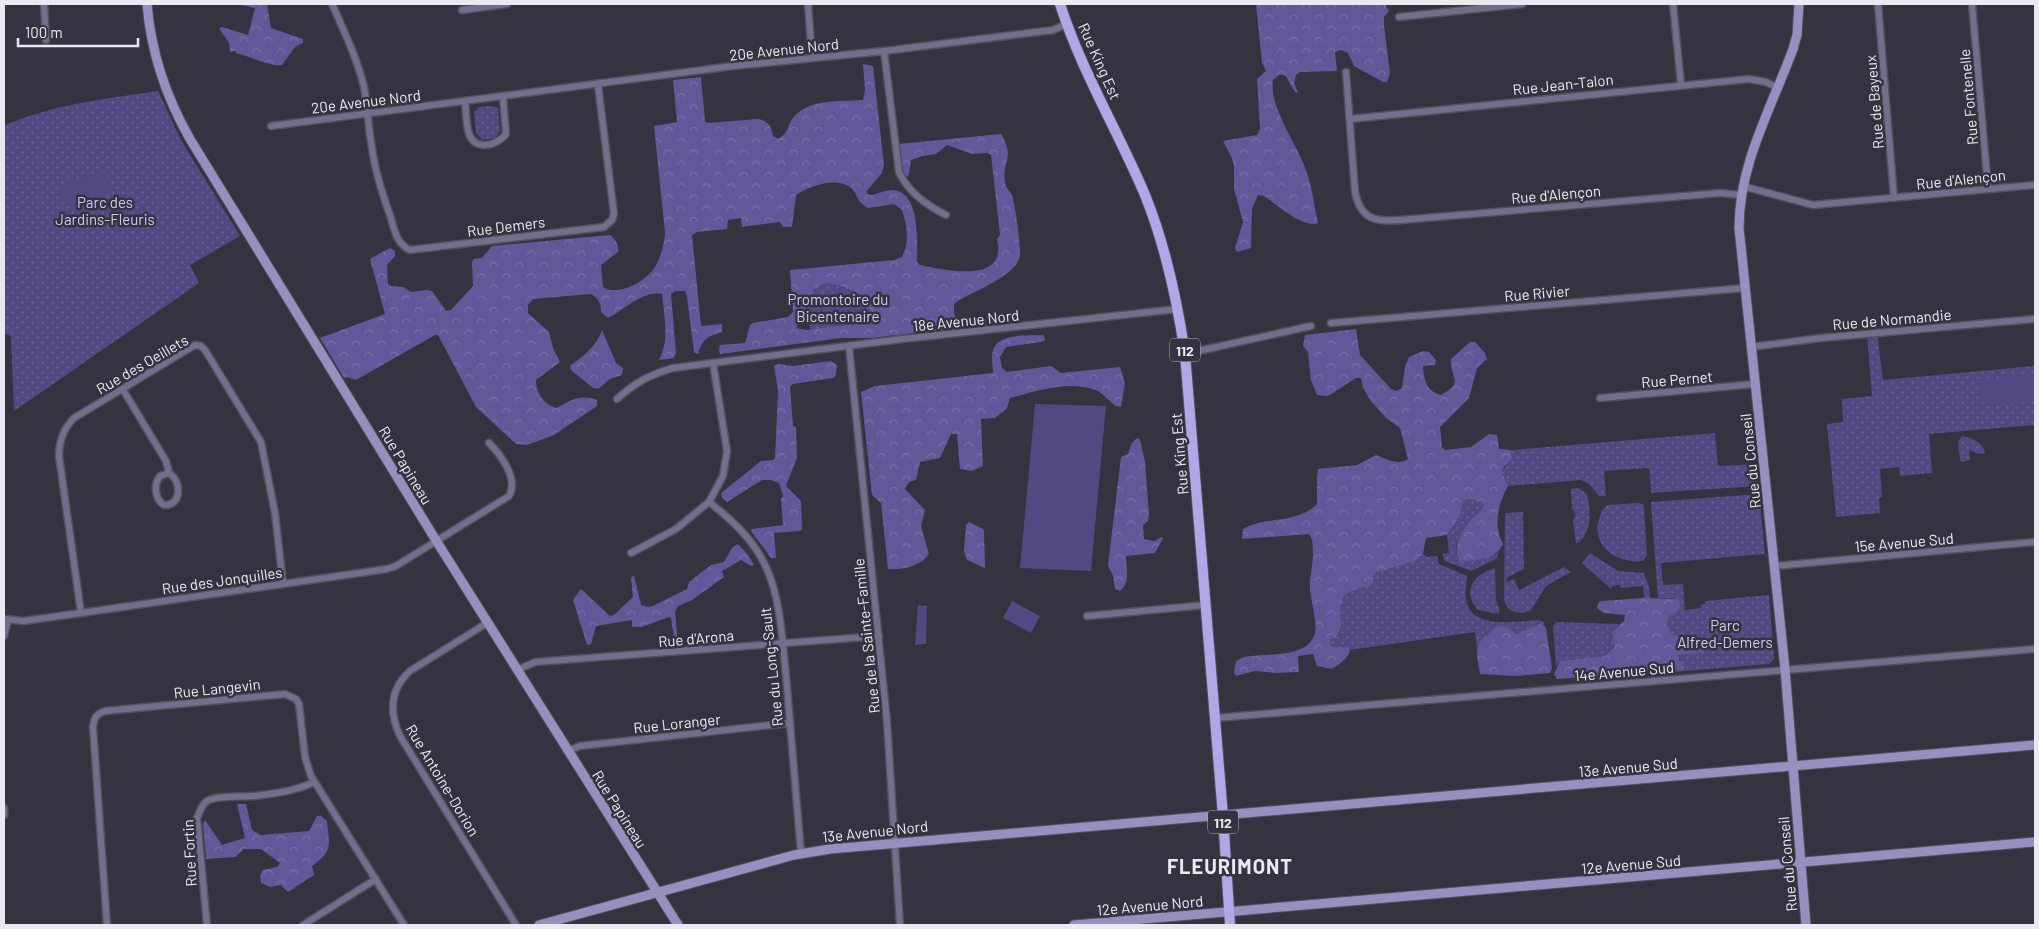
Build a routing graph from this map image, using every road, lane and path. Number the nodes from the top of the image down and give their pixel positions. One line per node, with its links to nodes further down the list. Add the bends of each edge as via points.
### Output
1 (44, 4): 15 (street)
2 (146, 4): 48 (main road, Rue Papineau, via 159,70 183,127)
3 (332, 4): 24 (street, via 357,63)
4 (507, 4): 12 (street)
5 (808, 4): 17 (street)
6 (1060, 4): 14 (main road, Rue King Est / 112)
7 (1522, 4): 13 (street)
8 (1673, 4): 20 (street)
9 (1799, 4): 21 (main road, Rue du Conseil, via 1797,35)
10 (1878, 4): 30 (street, Rue de Bayeux)
11 (1972, 4): 28 (street, Rue Fontenelle)
12 (462, 10)
13 (1399, 17)
14 (1067, 24): 16 (street, 20e Avenue Nord, via 1053,30); 33 (main road, Rue King Est / 112, via 1147,200 1169,267)
15 (46, 40)
16 (884, 51): 17 (street, 20e Avenue Nord); 31 (street, via 899,172 916,196)
17 (812, 58): 19 (street, 20e Avenue Nord)
18 (1346, 72): 25 (street)
19 (598, 85): 22 (street, 20e Avenue Nord); 24 (street, Rue Demers, via 614,214 604,227 416,250 404,248 397,237 380,186)
20 (1681, 85): 21 (street, Rue Jean-Talon, via 1749,79); 25 (street, Rue Jean-Talon)
21 (1778, 88): 29 (main road, Rue du Conseil, via 1751,152)
22 (503, 97): 23 (street, 20e Avenue Nord); 23 (street, via 506,134 488,145 473,140 469,134)
23 (465, 101): 24 (street, 20e Avenue Nord)
24 (368, 114): 26 (street, 20e Avenue Nord)
25 (1350, 119): 29 (street, Rue d'Alençon, via 1358,202 1372,219 1401,220)
26 (271, 126)
27 (2035, 185): 28 (street, Rue d'Alençon)
28 (1988, 188): 30 (street, Rue d'Alençon)
29 (1742, 190): 30 (street, Rue d'Alençon, via 1813,205); 32 (main road, Rue du Conseil, via 1739,228)
30 (1894, 198)
31 (946, 215)
32 (1745, 288): 35 (street, Rue Rivier); 38 (main road, Rue du Conseil)
33 (1178, 309): 37 (street, 18e Avenue Nord); 39 (main road, Rue King Est / 112)
34 (2035, 319): 38 (street, Rue de Normandie)
35 (1331, 323)
36 (1311, 326): 39 (street)
37 (849, 346): 40 (street, 18e Avenue Nord); 59 (street, Rue de la Sainte-Famille)
38 (1751, 347): 41 (main road, Rue du Conseil)
39 (1185, 354): 53 (main road, Rue King Est / 112)
40 (713, 363): 44 (street, 18e Avenue Nord, via 654,374 634,383); 47 (street, via 727,450 723,476)
41 (1755, 384): 43 (street, Rue Pernet); 51 (main road, Rue du Conseil)
42 (122, 388): 46 (street, via 166,460); 52 (street, Rue des Oeillets, via 195,344 204,350 261,442 275,513); 54 (street, Rue des Oeillets, via 74,418 63,432 60,444)
43 (1600, 398)
44 (617, 399)
45 (489, 443): 48 (street, Rue des Jonquilles, via 500,455 511,477 512,491)
46 (169, 473): 46 (street, via 160,476 156,484 158,500 164,506 172,505 178,493 176,482)
47 (709, 502): 50 (street, via 676,528); 60 (street, Rue du Long-Sault, via 732,520 766,567 777,602)
48 (436, 542): 52 (street, Rue des Jonquilles, via 387,568); 57 (main road, Rue Papineau)
49 (2035, 542): 51 (street, 15e Avenue Sud)
50 (631, 553)
51 (1775, 566): 62 (main road, Rue du Conseil)
52 (283, 584): 54 (street, Rue des Jonquilles)
53 (1206, 605): 55 (street); 64 (main road, Rue King Est / 112)
54 (81, 613): 56 (street, Rue des Jonquilles, via 23,621)
55 (1088, 616)
56 (6, 620): 58 (street)
57 (487, 623): 63 (main road, Rue Papineau); 84 (street, Rue Antoine-Dorion, via 403,677 395,691 392,710 400,736)
58 (4, 636)
59 (879, 636): 60 (street, Rue d'Arona); 73 (street, Rue de la Sainte-Famille)
60 (783, 644): 63 (street, Rue d'Arona, via 534,662); 65 (street, Rue du Long-Sault)
61 (2035, 649): 62 (street, 14e Avenue Sud)
62 (1785, 669): 64 (street, 14e Avenue Sud); 68 (main road, Rue du Conseil)
63 (517, 670): 67 (main road, Rue Papineau)
64 (1215, 718): 72 (main road, Rue King Est / 112)
65 (790, 723): 67 (street, Rue Loranger, via 580,746); 75 (street, Rue du Long-Sault)
66 (2035, 745): 68 (main road, 13e Avenue Sud)
67 (567, 751): 78 (main road, Rue Papineau)
68 (1793, 766): 72 (main road, 13e Avenue Sud); 76 (main road, Rue du Conseil)
69 (314, 782): 77 (street, Rue Langevin); 80 (street, Rue Langevin, via 305,757 299,704 291,695 98,714 92,727); 81 (street, Rue Fortin, via 274,793 218,798 207,801 201,809 197,818)
70 (4, 808): 71 (street)
71 (4, 815)
72 (1223, 816): 73 (main road, 13e Avenue Nord); 79 (main road, Rue King Est / 112)
73 (895, 842): 75 (main road, 13e Avenue Nord); 87 (street, Rue de la Sainte-Famille)
74 (2035, 842): 76 (main road, 12e Avenue Sud)
75 (801, 853): 78 (main road, 13e Avenue Nord)
76 (1801, 863): 79 (main road, 12e Avenue Sud); 90 (main road, Rue du Conseil)
77 (376, 880): 82 (street); 83 (street, Rue Langevin)
78 (655, 892): 85 (main road, 13e Avenue Nord); 86 (main road, Rue Papineau)
79 (1229, 912): 88 (main road, 12e Avenue Nord); 89 (main road, Rue King Est / 112)
80 (107, 925)
81 (207, 925)
82 (303, 925)
83 (404, 925)
84 (516, 925)
85 (539, 925)
86 (678, 925)
87 (900, 925)
88 (1074, 925)
89 (1230, 925)
90 (1806, 925)

